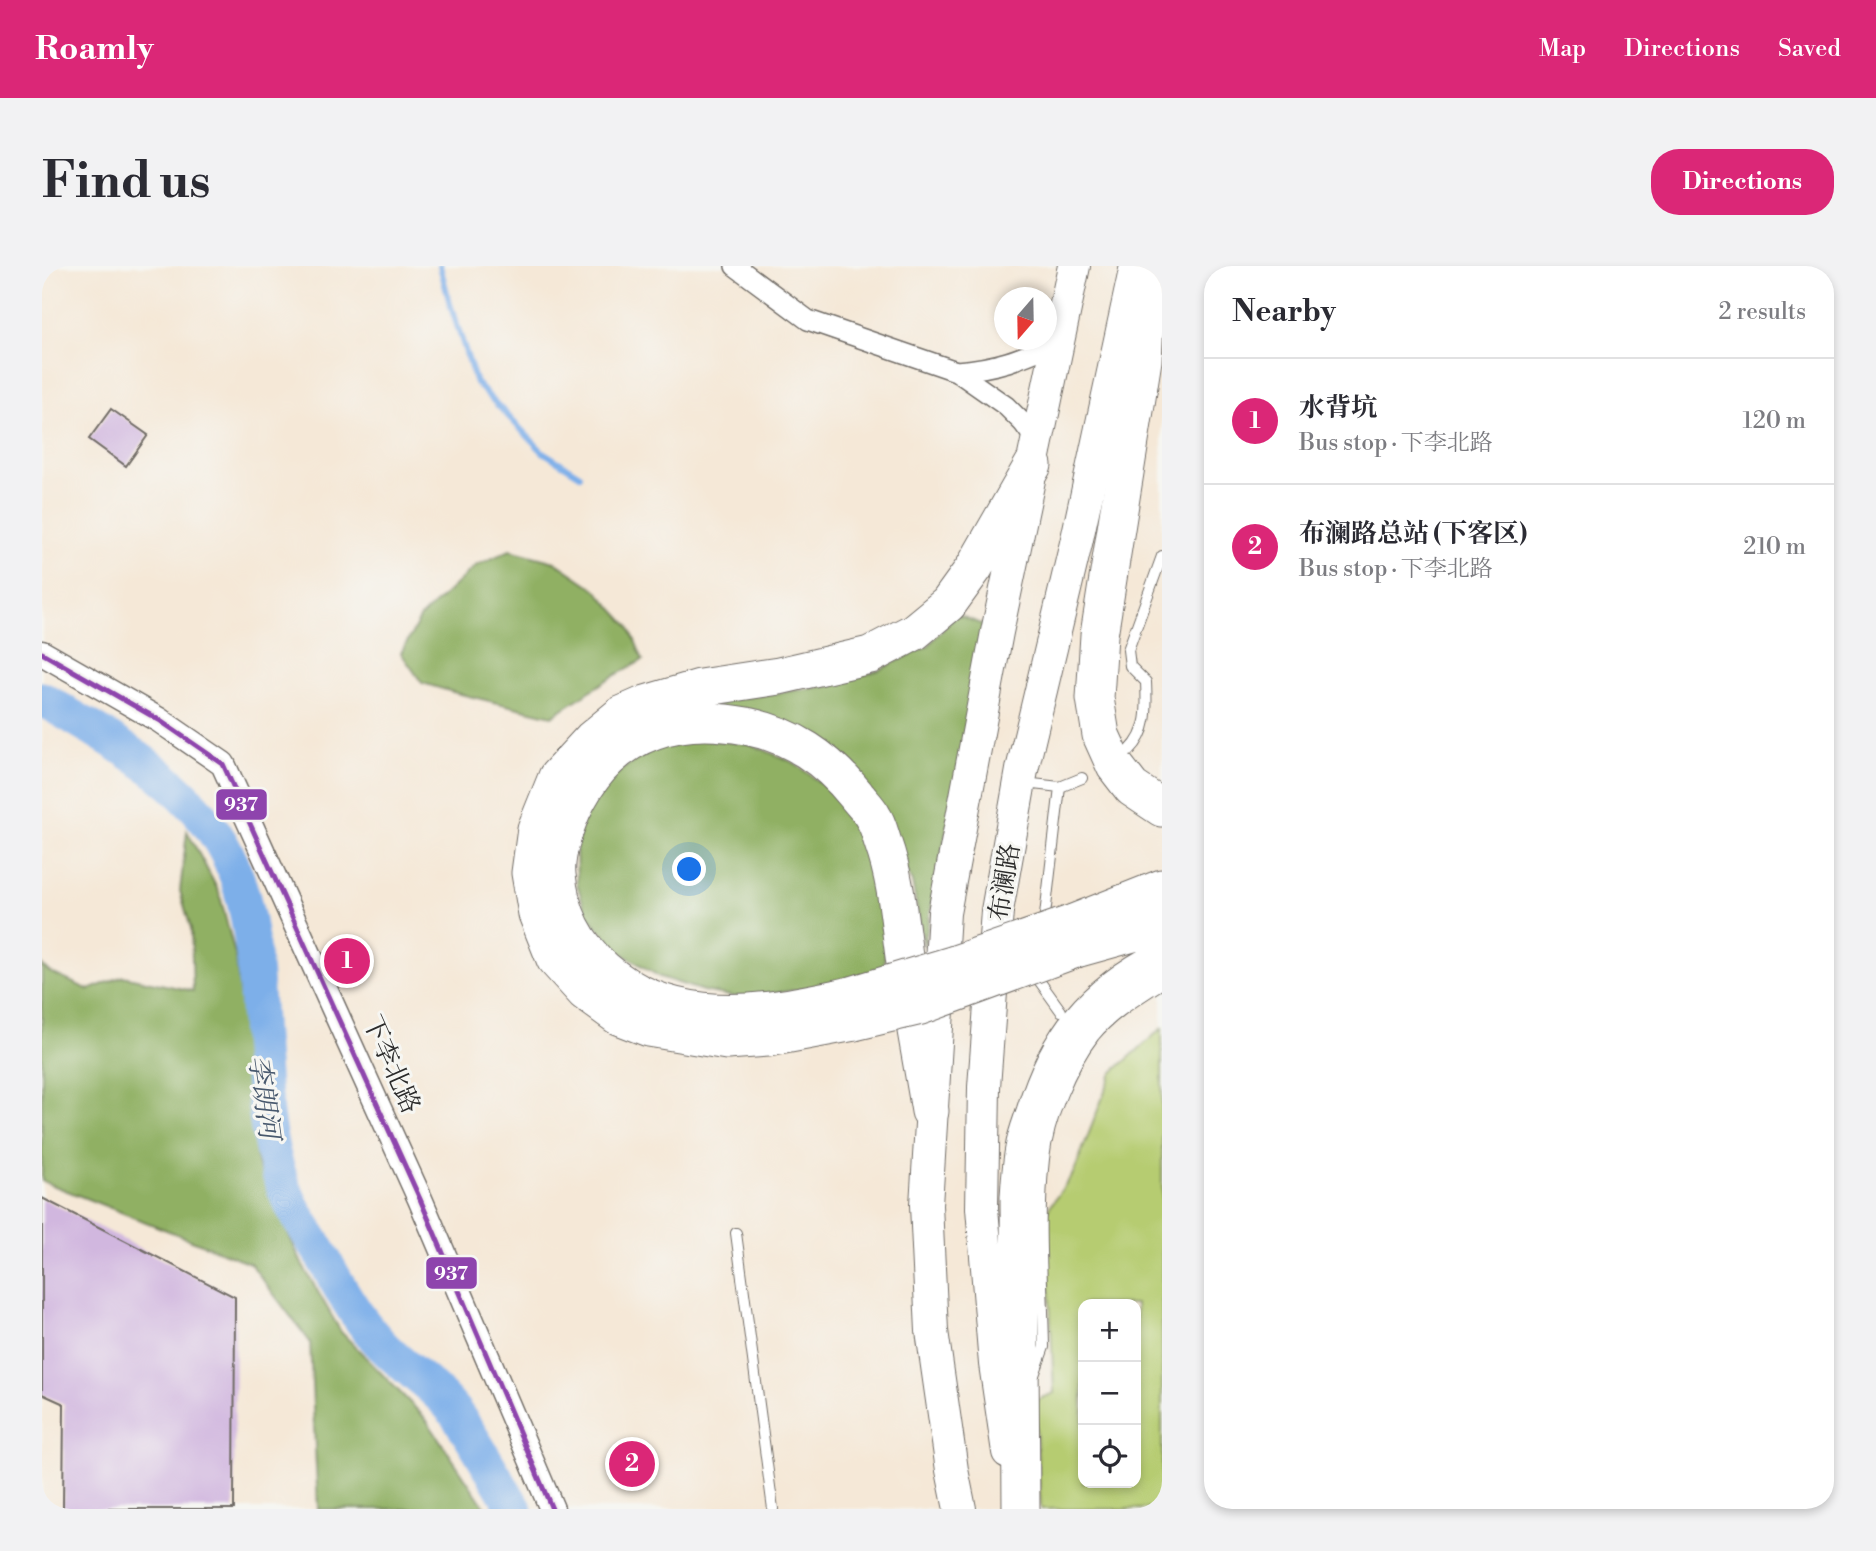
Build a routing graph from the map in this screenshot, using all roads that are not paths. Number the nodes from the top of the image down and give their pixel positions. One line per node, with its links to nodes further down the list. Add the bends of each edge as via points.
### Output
1 (735, 266): 8 (street, via 808,320)
2 (1074, 266): 5 (main road, 布澜路)
3 (1136, 266): 14 (main road, 布澜路)
4 (1148, 266): 16 (highway, via 1143,360 1099,635 1095,698 1101,735 1115,766 1132,788)
5 (1057, 339)
6 (1041, 350): 8 (street, via 1014,362)
7 (1055, 350): 9 (main road, 布澜路)
8 (956, 371): 9 (street, via 1023,423)
9 (1036, 454): 22 (highway, via 974,568 948,604 914,632 870,655 700,688 621,715 557,777 536,829 530,873 537,914 555,959 585,992 618,1016 649,1027 727,1041 768,1038); 24 (main road, 布澜路, via 944,912)
10 (1162, 556): 12 (lane, via 1128,650 1130,666 1146,682 1147,711 1143,734)
11 (42, 653): 27 (street, 下李北路, via 159,720 223,764 421,1199)
12 (1130, 750)
13 (1082, 778): 15 (lane)
14 (1020, 782): 15 (lane); 30 (main road, 布澜路, via 997,911 984,1087 982,1208 995,1364)
15 (1060, 788): 23 (lane, via 1038,979)
16 (1162, 808)
17 (1162, 888): 19 (highway)
18 (1162, 925): 19 (highway)
19 (1074, 937): 22 (highway, bridge, via 952,965)
20 (1162, 959): 26 (highway, via 1118,986 1078,1024 1059,1051 1039,1100 1024,1148 1019,1197)
21 (1162, 984): 26 (lane, via 1092,1033 1056,1113 1044,1157 1044,1347)
22 (853, 1009): 24 (highway, via 701,1011 651,999 612,978 579,942 562,906 556,873 564,829 583,789 610,755 644,733 676,725 723,722 768,730 811,750 845,781 874,817 890,864)
23 (1061, 1012)
24 (930, 1111): 29 (main road, 布澜路, via 926,1205 932,1331)
25 (736, 1233): 28 (lane)
26 (1020, 1412): 30 (highway)
27 (552, 1509)
28 (773, 1509)
29 (960, 1509)
30 (1018, 1509)

